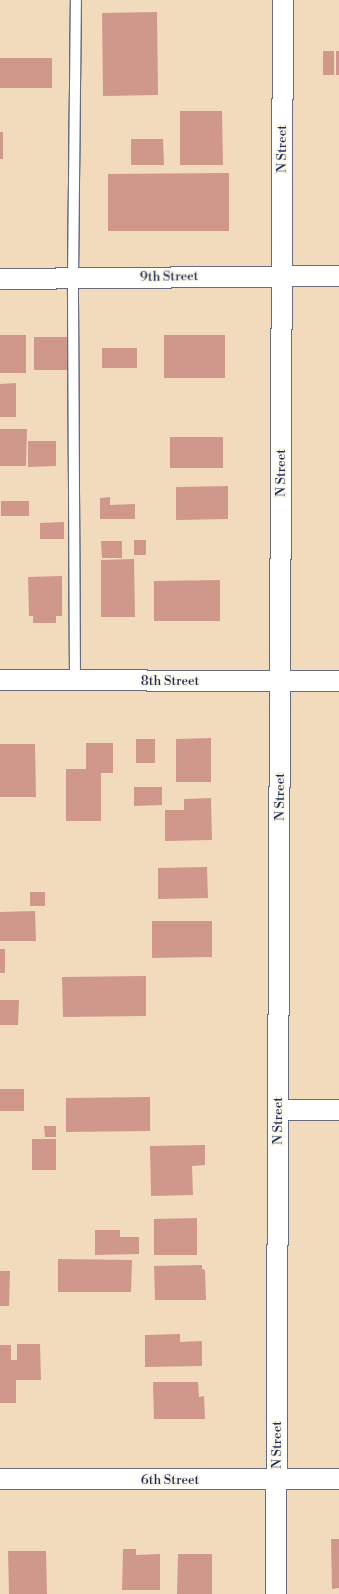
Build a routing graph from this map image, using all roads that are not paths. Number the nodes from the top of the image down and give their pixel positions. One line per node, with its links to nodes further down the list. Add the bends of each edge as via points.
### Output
1 (76, 0): 5 (lane)
2 (283, 0): 3 (street, N Street)
3 (282, 276): 4 (street, 9th Street); 5 (street, 9th Street); 9 (street, N Street)
4 (339, 276)
5 (73, 278): 6 (street, 9th Street); 8 (lane)
6 (0, 279)
7 (0, 680): 8 (street, 8th Street)
8 (75, 680): 9 (street, 8th Street)
9 (280, 681): 10 (street, 8th Street); 11 (street, N Street)
10 (339, 681)
11 (278, 1110): 12 (street); 15 (street, N Street)
12 (339, 1110)
13 (0, 1479): 15 (street, 6th Street)
14 (339, 1479): 15 (street, 6th Street)
15 (277, 1480): 16 (street, N Street)
16 (276, 1594)

